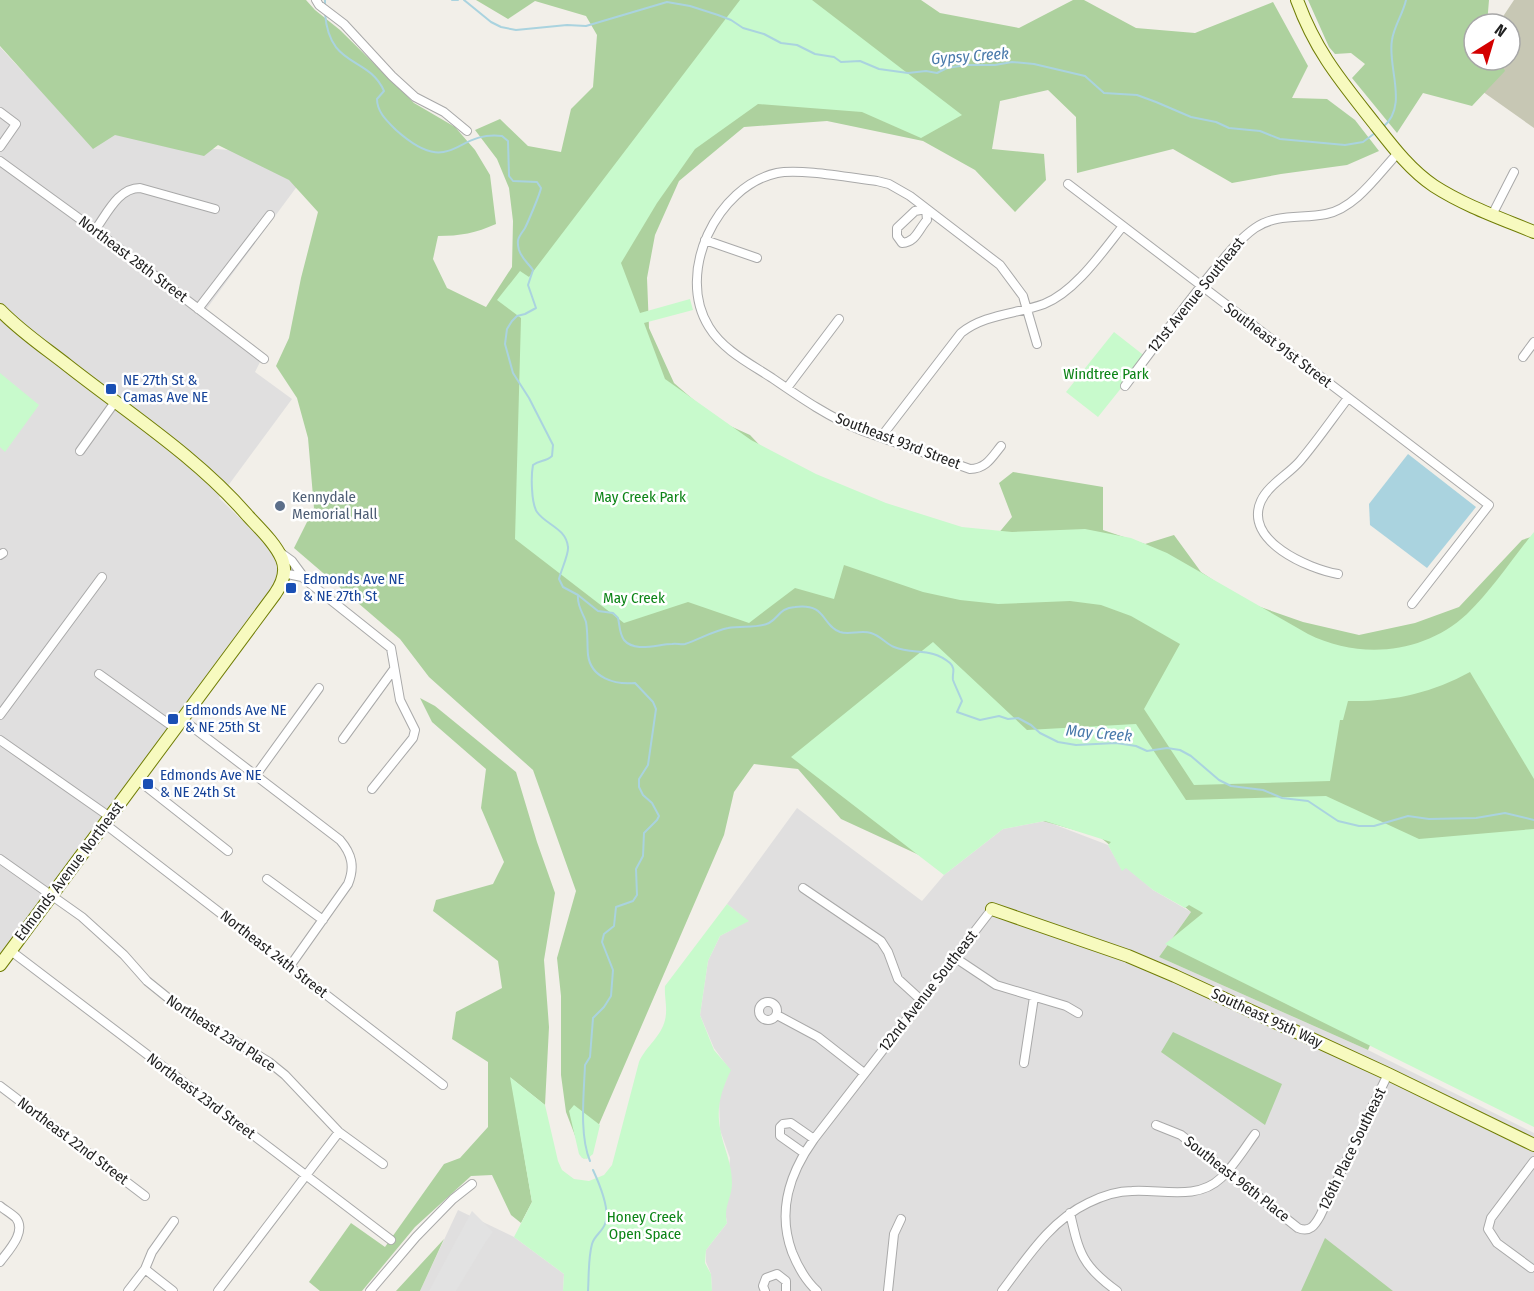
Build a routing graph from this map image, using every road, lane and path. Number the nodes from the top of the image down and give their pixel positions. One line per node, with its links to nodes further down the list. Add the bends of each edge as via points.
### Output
1 (1297, 0): 6 (street, via 1321,53)
2 (317, 3): 4 (street, via 415,97 444,112)
3 (0, 112): 5 (street, via 16,124)
4 (467, 131)
5 (0, 147)
6 (1398, 153): 12 (street, via 1435,186); 18 (street, 121st Avenue Southeast, via 1363,191 1338,210 1275,219 1256,227)
7 (0, 161): 14 (street, Northeast 28th Street)
8 (1514, 172): 12 (street)
9 (1068, 184): 13 (street, Southeast 91st Street)
10 (215, 209): 14 (street, via 132,188 122,193)
11 (270, 215): 19 (street)
12 (1492, 215): 15 (street)
13 (1123, 226): 18 (street, Southeast 91st Street); 20 (street, via 1068,288 1044,304)
14 (95, 230): 19 (street, Northeast 28th Street)
15 (1534, 232)
16 (705, 240): 17 (street); 20 (street, via 727,201 756,180 774,173 877,181 898,189 1000,265 1017,286); 28 (street, Southeast 93rd Street, via 699,258 698,302 708,326 727,348)
17 (757, 258)
18 (1201, 286): 27 (street, 121st Avenue Southeast); 29 (street, Southeast 91st Street)
19 (198, 309): 26 (street, Northeast 28th Street)
20 (1026, 309): 24 (street); 31 (street, via 977,323 961,333)
21 (0, 310): 30 (street)
22 (839, 319): 28 (street)
23 (1534, 342): 25 (street)
24 (1037, 344)
25 (1523, 357)
26 (264, 360)
27 (1125, 386)
28 (787, 388): 31 (street, Southeast 93rd Street, via 847,425)
29 (1348, 398): 36 (street, via 1299,461 1266,494 1259,513 1263,532 1276,547 1320,571); 39 (street, Southeast 91st Street, via 1489,505)
30 (115, 402): 33 (street); 34 (street, via 216,483)
31 (881, 437): 32 (street, Southeast 93rd Street, via 970,469 982,467)
32 (1001, 446)
33 (80, 451)
34 (273, 547): 35 (street, via 282,560); 38 (street, via 292,561)
35 (283, 573): 38 (street, via 300,575); 44 (street, Edmonds Avenue Northeast, via 275,594)
36 (1338, 574)
37 (102, 577): 43 (street)
38 (307, 581): 40 (street, via 387,643)
39 (1412, 604)
40 (394, 669): 45 (street); 49 (street, via 399,700 415,730 413,738)
41 (99, 674): 44 (street)
42 (319, 688): 47 (street)
43 (0, 715)
44 (179, 724): 47 (street); 48 (street, Edmonds Avenue Northeast)
45 (343, 739)
46 (0, 740): 50 (street, Northeast 24th Street)
47 (256, 774): 57 (street, via 345,846 352,873)
48 (138, 780): 50 (street, Edmonds Avenue Northeast); 51 (street)
49 (372, 789)
50 (108, 820): 55 (street, Edmonds Avenue Northeast); 61 (street, Northeast 24th Street)
51 (228, 851)
52 (0, 859): 55 (street, Northeast 23rd Place)
53 (267, 879): 57 (street)
54 (803, 888): 63 (street, via 881,941 898,979)
55 (52, 895): 58 (street, Edmonds Avenue Northeast); 72 (street, Northeast 23rd Place, via 105,936 171,1001 285,1075)
56 (992, 909): 59 (street, 122nd Avenue Southeast); 68 (street, Southeast 95th Way, via 1128,956)
57 (323, 920): 61 (street)
58 (11, 951): 60 (street, Edmonds Avenue Northeast); 80 (street, Northeast 23rd Street)
59 (954, 957): 62 (street, via 996,985); 63 (street, 122nd Avenue Southeast)
60 (0, 965)
61 (290, 966): 69 (street, Northeast 24th Street)
62 (1034, 997): 64 (street); 66 (street)
63 (921, 1000): 67 (street, 122nd Avenue Southeast)
64 (1078, 1013)
65 (777, 1014): 67 (street, via 818,1037)
66 (1024, 1063)
67 (864, 1073): 74 (street, 122nd Avenue Southeast)
68 (1388, 1074): 75 (street, Southeast 95th Way); 87 (street, 126th Place Southeast)
69 (443, 1085)
70 (0, 1086): 82 (street, Northeast 22nd Street)
71 (1156, 1125): 79 (street, Southeast 96th Place, via 1181,1135)
72 (339, 1132): 78 (street, Northeast 23rd Place); 80 (street)
73 (1255, 1134): 79 (street)
74 (813, 1139): 76 (street, 122nd Avenue Southeast); 76 (street, via 791,1123 780,1127 780,1136)
75 (1534, 1145)
76 (804, 1154): 92 (street, 122nd Avenue Southeast, via 790,1182 785,1219 790,1247)
77 (1534, 1161): 90 (street, via 1491,1218 1488,1228 1497,1244)
78 (383, 1164)
79 (1227, 1171): 84 (street, via 1203,1189 1121,1192 1098,1198); 87 (street, Southeast 96th Place, via 1298,1228)
80 (305, 1175): 88 (street, Northeast 23rd Street); 96 (street)
81 (472, 1184): 97 (street, via 453,1198)
82 (145, 1196)
83 (0, 1206): 89 (street, via 19,1224 17,1237)
84 (1070, 1213): 102 (street, via 1047,1233); 103 (street, via 1082,1257 1089,1268)
85 (901, 1219): 101 (street, via 894,1234)
86 (174, 1221): 91 (street)
87 (1316, 1224)
88 (391, 1240)
89 (0, 1262)
90 (1531, 1268)
91 (145, 1269): 94 (street); 95 (street)
92 (801, 1272): 93 (street); 100 (street, 122nd Avenue Southeast)
93 (786, 1281): 98 (street, via 777,1274 769,1275 764,1282); 99 (street)
94 (128, 1291)
95 (173, 1291)
96 (218, 1291)
97 (370, 1291)
98 (765, 1291)
99 (786, 1291)
100 (818, 1291)
101 (888, 1291)
102 (1002, 1291)
103 (1117, 1291)

